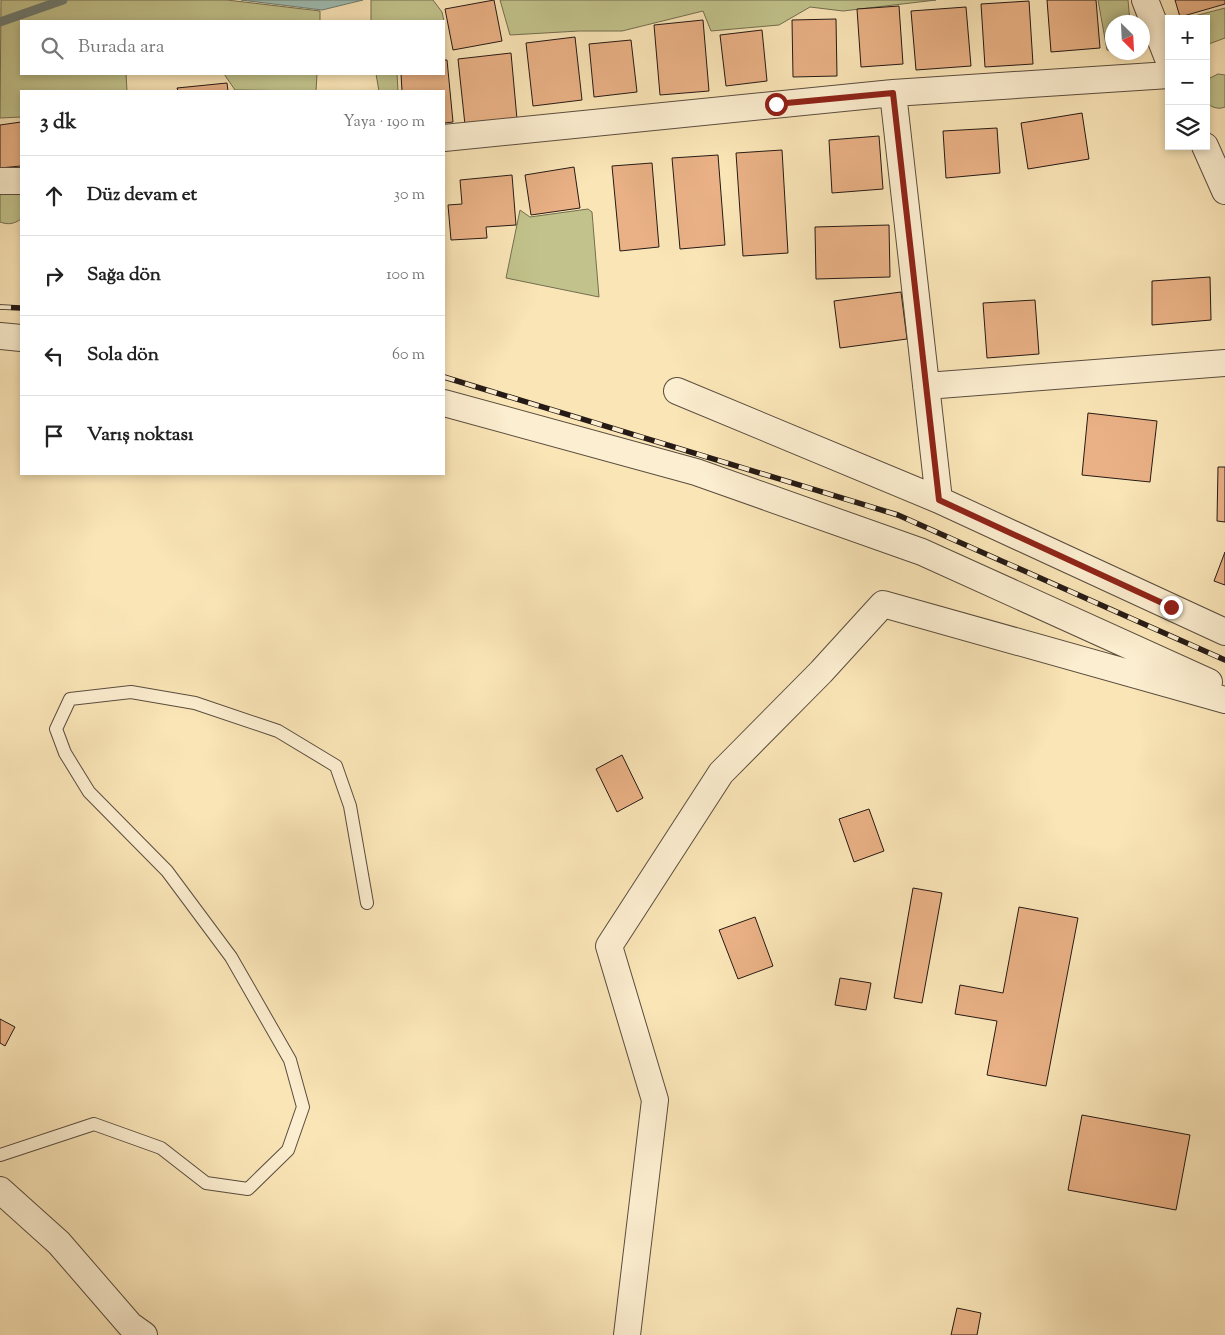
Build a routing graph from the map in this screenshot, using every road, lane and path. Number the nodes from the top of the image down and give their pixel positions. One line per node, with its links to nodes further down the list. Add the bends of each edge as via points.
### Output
1 (1145, 0): 2 (street)
2 (1169, 60)
3 (1165, 75): 4 (street)
4 (893, 93): 5 (street); 13 (street)
5 (445, 138)
6 (1207, 150): 9 (street)
7 (20, 180): 8 (street)
8 (0, 181)
9 (1225, 191)
10 (0, 336): 11 (street)
11 (20, 338)
12 (1225, 363): 13 (street)
13 (926, 386): 16 (street)
14 (677, 391): 16 (street)
15 (445, 403): 18 (street, via 696,472 922,552)
16 (939, 500): 17 (street)
17 (1225, 632)
18 (1225, 689)
19 (1225, 700): 24 (street, via 884,604 721,774 609,946 656,1100)
20 (367, 903): 21 (lane, via 350,806 336,766 278,731 195,703 131,692 70,699 56,729 65,753 89,792 167,871 231,958 290,1060 303,1106 288,1150 248,1189 206,1183 161,1148 94,1124)
21 (0, 1154)
22 (0, 1190): 23 (street, via 59,1243 130,1325)
23 (144, 1335)
24 (627, 1335)

